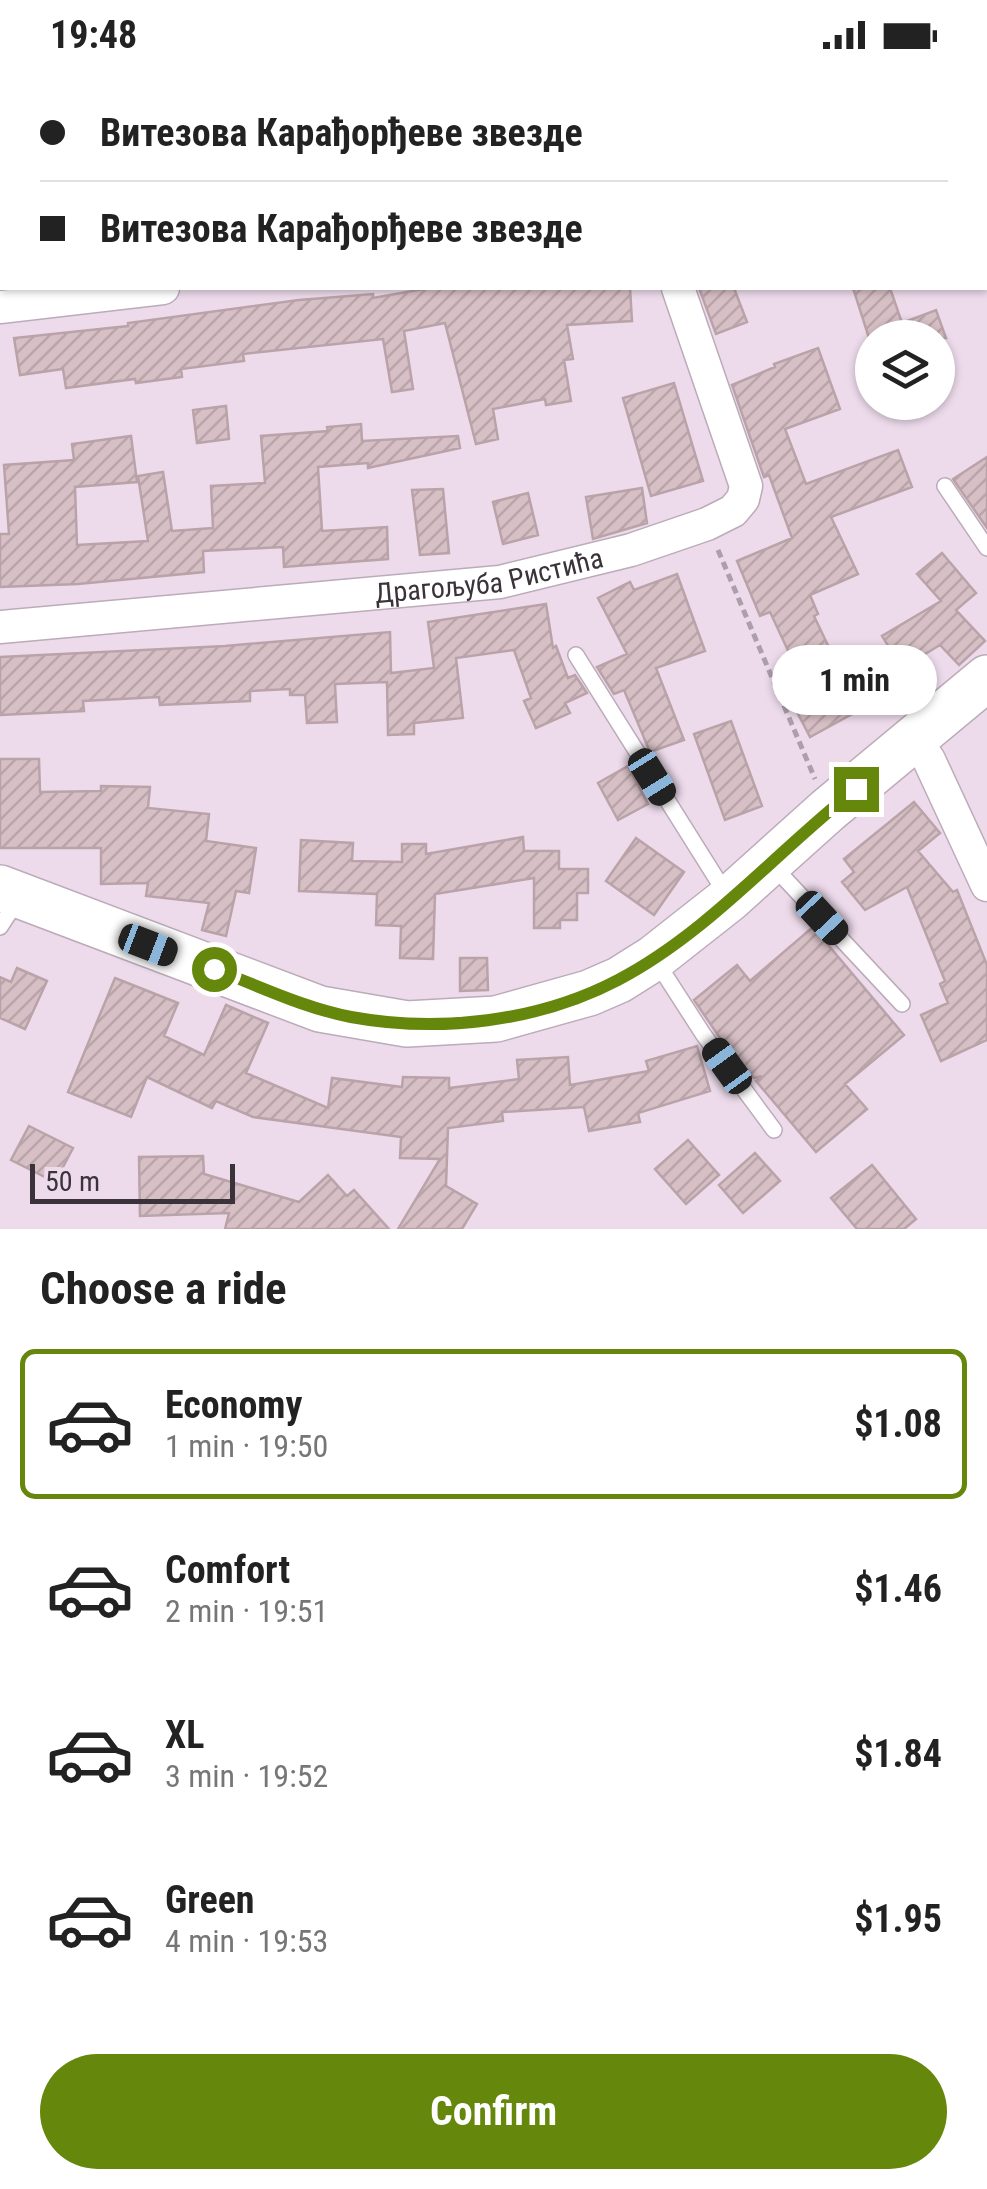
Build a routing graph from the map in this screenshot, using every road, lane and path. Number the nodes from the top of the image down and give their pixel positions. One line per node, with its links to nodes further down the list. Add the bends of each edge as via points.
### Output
1 (145, 290): 3 (street)
2 (679, 290): 5 (street, Драгољуба Ристића, via 746,486 733,511)
3 (0, 306)
4 (945, 486): 6 (lane)
5 (707, 524): 7 (street, Драгољуба Ристића, via 500,582); 11 (path)
6 (987, 548)
7 (0, 628)
8 (576, 654): 14 (lane)
9 (987, 678): 10 (main road)
10 (915, 739): 11 (main road); 13 (street)
11 (828, 810): 12 (main road)
12 (770, 864): 14 (main road); 17 (lane)
13 (987, 886)
14 (729, 899): 16 (main road)
15 (7, 904): 16 (main road, via 320,1009 388,1022 496,1019 589,993)
16 (654, 958): 18 (lane)
17 (902, 1004)
18 (774, 1130)

